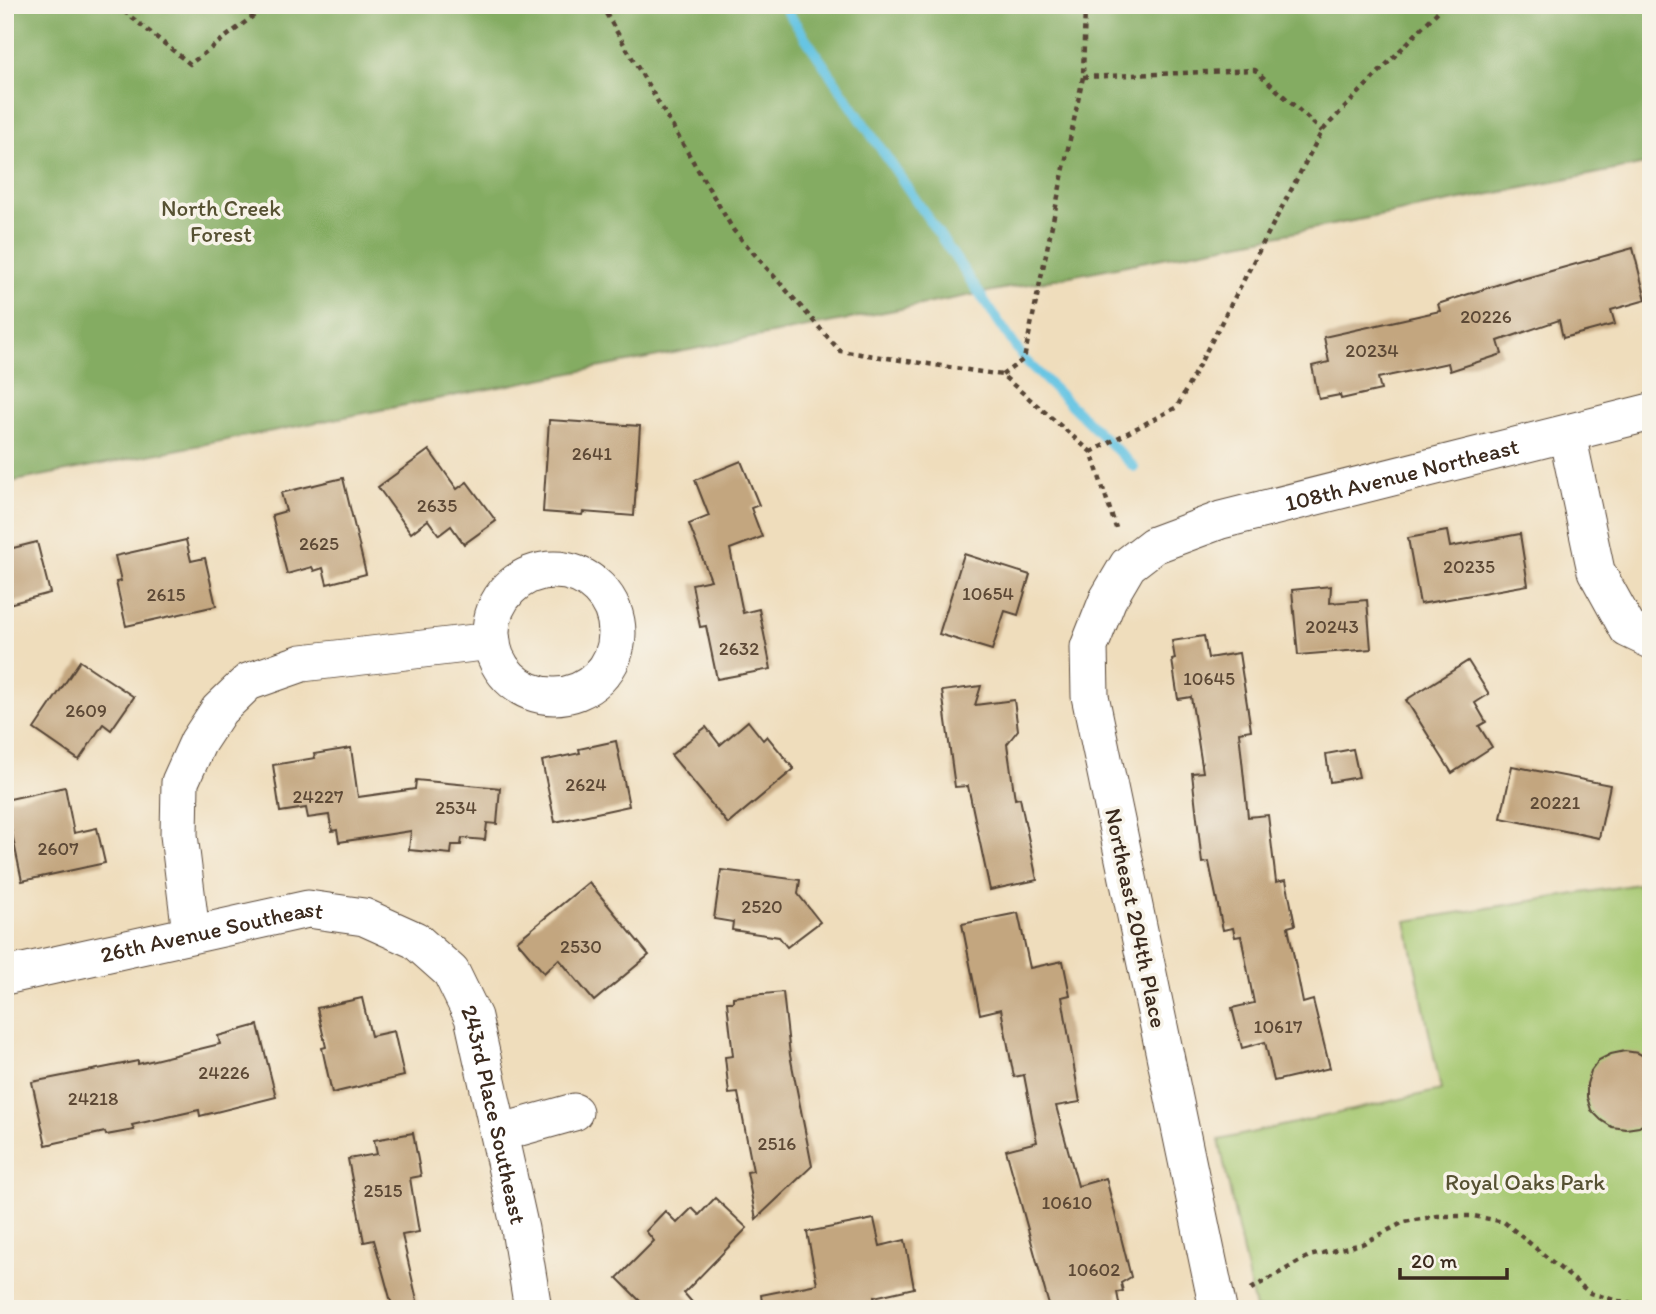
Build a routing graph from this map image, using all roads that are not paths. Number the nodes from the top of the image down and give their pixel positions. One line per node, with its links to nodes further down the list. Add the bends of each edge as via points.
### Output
1 (1651, 412): 2 (street, 108th Avenue Northeast)
2 (1567, 434): 3 (street, 108th Avenue Northeast, via 1221,520); 4 (street, via 1597,571 1628,629)
3 (1141, 555): 11 (street, Northeast 204th Place, via 1108,599 1089,647 1090,696)
4 (1651, 640)
5 (492, 641): 6 (street, via 302,663 248,682 219,710 180,782 179,835)
6 (191, 933): 7 (street, 26th Avenue Southeast, via 308,909 364,917); 8 (street, 26th Avenue Southeast)
7 (415, 940): 10 (street, 243rd Place Southeast, via 450,972 473,1017)
8 (5, 976)
9 (574, 1112): 10 (street)
10 (499, 1133): 12 (street, 243rd Place Southeast)
11 (1233, 1300)
12 (533, 1309)

